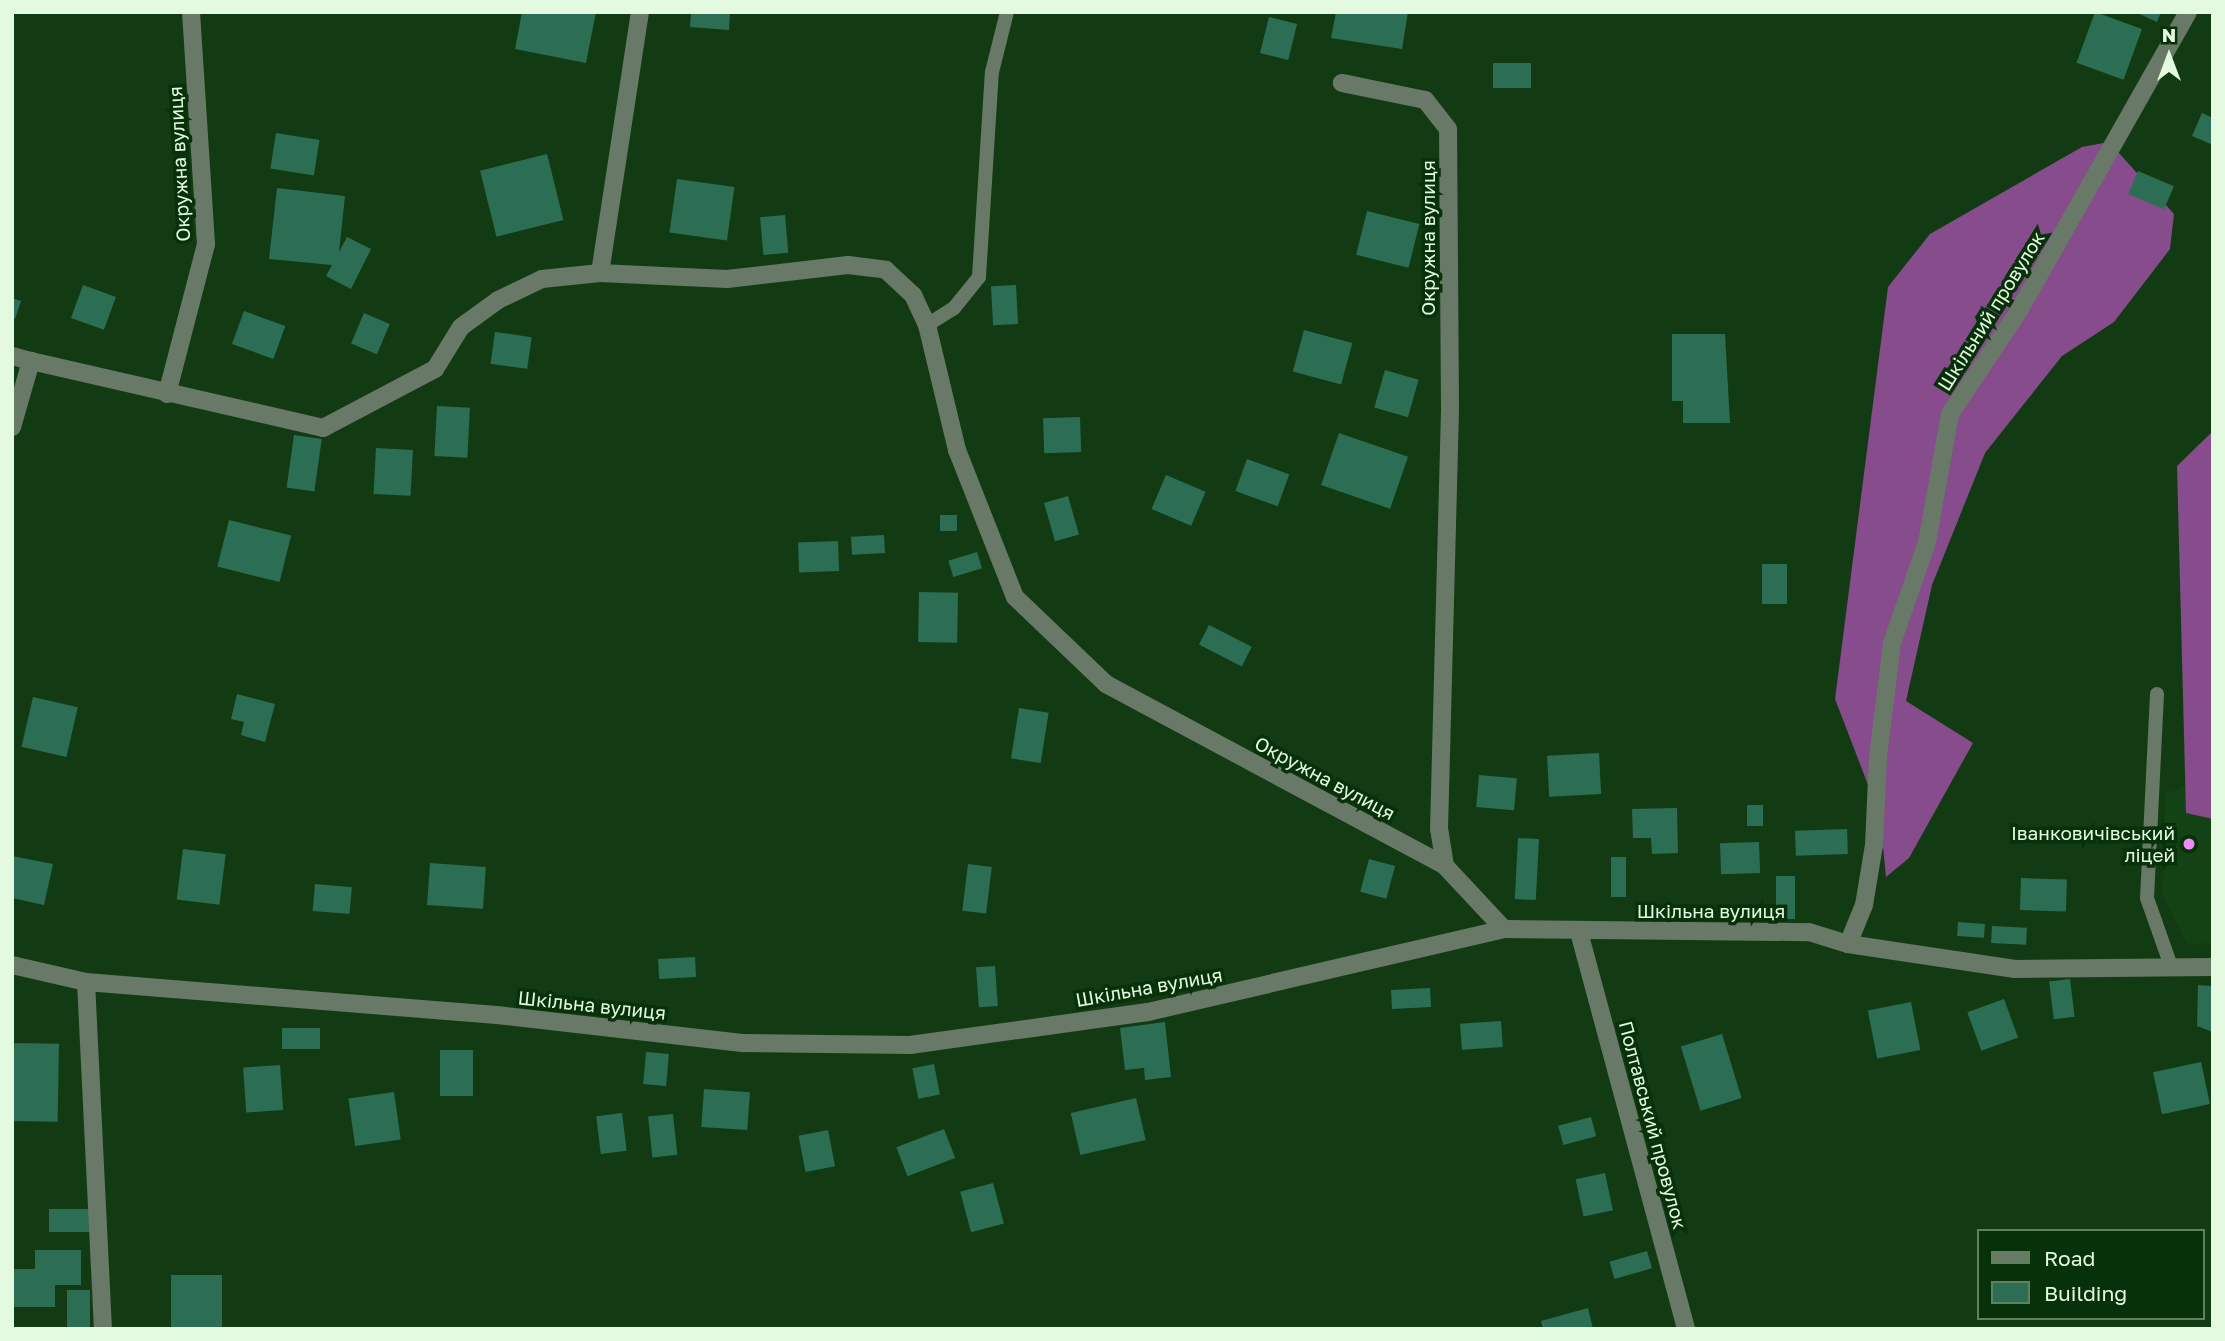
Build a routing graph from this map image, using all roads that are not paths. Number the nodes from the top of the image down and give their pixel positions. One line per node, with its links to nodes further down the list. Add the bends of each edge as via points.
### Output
1 (191, 12): 10 (street, Окружна вулиця, via 206,244)
2 (640, 12): 6 (street)
3 (1007, 12): 7 (lane, via 992,72 979,277 954,308)
4 (2188, 12): 16 (street, Шкільний провулок, via 2020,309 1950,414 1927,542 1892,643 1878,757 1874,845 1864,905)
5 (1342, 83): 13 (street, Окружна вулиця, via 1425,100 1448,130 1450,409 1439,830)
6 (600, 273): 7 (street, Окружна вулиця, via 727,279 848,265 886,270 913,295); 10 (street, Окружна вулиця, via 542,279 498,300 461,327 435,369 323,428)
7 (927, 325): 13 (street, Окружна вулиця, via 957,450 1015,597 1106,684)
8 (12, 356): 9 (street, Окружна вулиця)
9 (31, 361): 10 (street, Окружна вулиця); 11 (street)
10 (167, 394)
11 (12, 427)
12 (2157, 694): 19 (lane, via 2147,898)
13 (1445, 866): 14 (street)
14 (1504, 929): 15 (street, Шкільна вулиця); 20 (street, Шкільна вулиця, via 1148,1012 910,1045 744,1043 497,1015)
15 (1579, 932): 16 (street, Шкільна вулиця, via 1810,932); 22 (street, Полтавський провулок)
16 (1849, 944): 19 (street, Шкільна вулиця, via 2015,970)
17 (12, 965): 20 (street, Шкільна вулиця)
18 (2213, 967): 19 (street, Шкільна вулиця)
19 (2172, 969)
20 (86, 982): 21 (street)
21 (103, 1329)
22 (1686, 1329)

